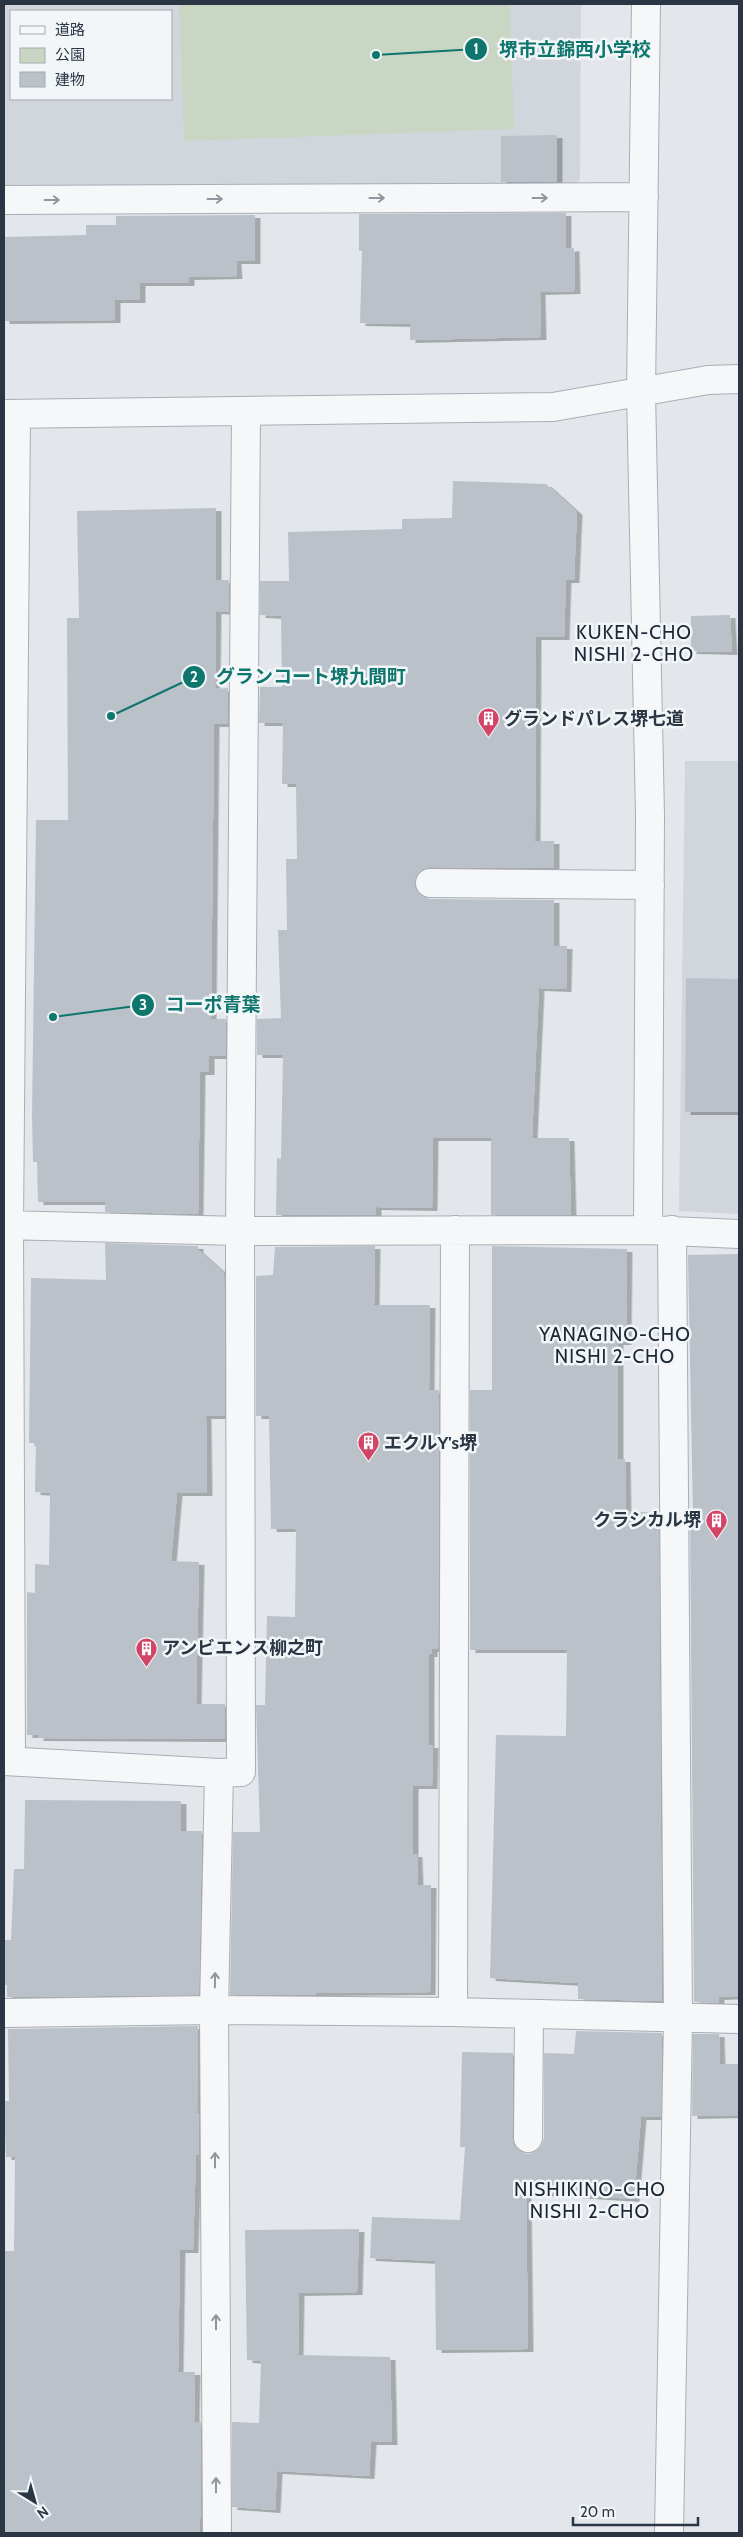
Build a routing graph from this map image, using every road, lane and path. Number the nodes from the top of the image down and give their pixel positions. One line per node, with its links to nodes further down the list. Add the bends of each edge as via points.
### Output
1 (646, 4): 2 (street)
2 (644, 197): 3 (street, one-way to 2); 5 (street)
3 (4, 200)
4 (739, 379): 5 (street, via 708,380)
5 (641, 392): 6 (street, via 553,407); 9 (street)
6 (246, 411): 7 (street); 13 (street)
7 (10, 414): 10 (street)
8 (430, 883): 9 (street)
9 (650, 885): 12 (street)
10 (6, 1225): 13 (street); 15 (street)
11 (455, 1230): 12 (street); 13 (street); 18 (street)
12 (660, 1230): 14 (street); 21 (street)
13 (240, 1231): 16 (street, via 241,1772)
14 (739, 1234)
15 (7, 1761): 16 (street)
16 (219, 1773): 17 (street, one-way to 16)
17 (214, 2010): 18 (street); 19 (street); 24 (street, one-way to 17)
18 (453, 2012): 20 (street)
19 (4, 2013)
20 (529, 2014): 21 (street); 23 (street)
21 (678, 2019): 22 (street); 25 (street)
22 (739, 2019)
23 (528, 2138)
24 (217, 2533)
25 (669, 2533)

